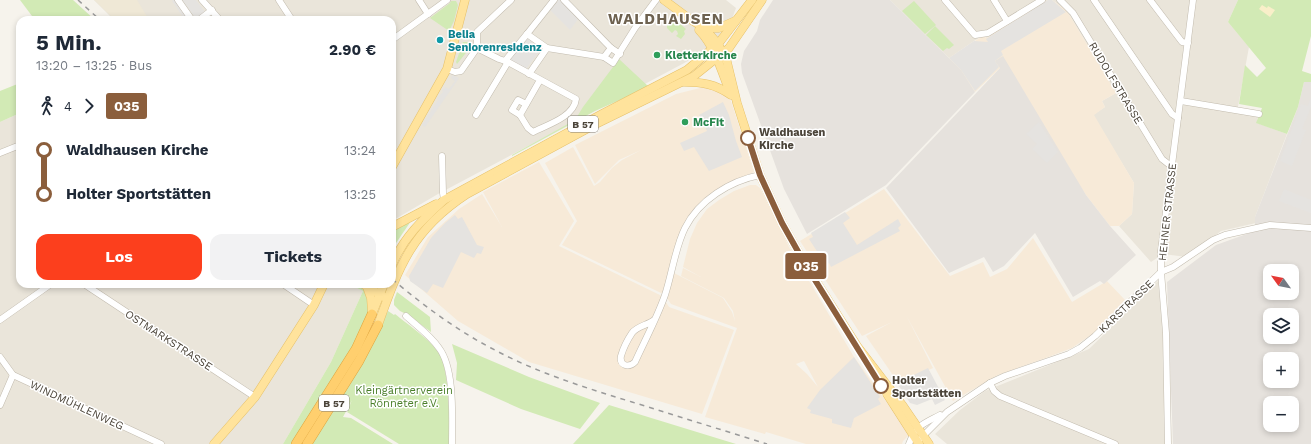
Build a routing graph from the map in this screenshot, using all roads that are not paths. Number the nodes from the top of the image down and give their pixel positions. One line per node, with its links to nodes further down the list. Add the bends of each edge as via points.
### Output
1 (178, 0): 23 (street)
2 (202, 0): 21 (street)
3 (279, 0): 26 (street)
4 (418, 0): 22 (street)
5 (447, 0): 22 (street)
6 (465, 0): 42 (main road)
7 (511, 0): 35 (street, via 477,32)
8 (554, 0): 31 (street)
9 (564, 0): 37 (street)
10 (656, 0): 38 (street)
11 (664, 0): 27 (main road)
12 (752, 0): 28 (main road, B 57)
13 (762, 0): 39 (main road, B 57)
14 (945, 0): 29 (street, via 975,35 988,33)
15 (994, 0): 29 (street)
16 (1042, 0): 29 (street)
17 (1060, 0): 58 (street, RUDOLFSTRASSE, via 1073,13 1162,159)
18 (1094, 0): 53 (street, via 1172,114)
19 (1150, 0): 33 (street, via 1182,42)
20 (1193, 0): 33 (street, HEHNER STRASSE)
21 (212, 10): 24 (street); 25 (street)
22 (428, 14): 32 (street)
23 (189, 16)
24 (204, 16)
25 (217, 16)
26 (289, 16)
27 (687, 17): 30 (main road); 34 (main road)
28 (738, 20): 30 (main road, via 720,28); 34 (main road, B 57)
29 (1007, 21)
30 (704, 28): 34 (main road)
31 (527, 34): 36 (street); 41 (street)
32 (396, 37)
33 (1188, 43): 47 (street, HEHNER STRASSE)
34 (716, 47): 39 (main road); 60 (main road, B 57, via 687,70)
35 (477, 48): 41 (street); 42 (street, via 461,71)
36 (547, 48): 40 (street); 43 (street)
37 (611, 48): 38 (street); 40 (street)
38 (620, 54): 40 (street, via 613,63)
39 (720, 56): 45 (main road, B 57); 46 (main road); 48 (main road)
40 (604, 57)
41 (506, 62): 43 (street); 51 (street)
42 (447, 69): 57 (main road)
43 (529, 74): 44 (street)
44 (540, 80): 49 (street); 52 (street, via 576,100 576,103 570,113 533,132)
45 (683, 82): 46 (main road, via 709,83); 65 (main road, B 57, via 594,125 452,204 414,242)
46 (731, 94): 48 (main road)
47 (1181, 101): 50 (street); 53 (street, HEHNER STRASSE)
48 (737, 103): 59 (main road)
49 (526, 104): 52 (street); 52 (street, via 518,100 512,110)
50 (1259, 114)
51 (476, 115)
52 (520, 115)
53 (1178, 118): 58 (street, HEHNER STRASSE)
54 (16, 147): 55 (street)
55 (0, 153)
56 (442, 156): 60 (street)
57 (396, 160)
58 (1171, 166): 64 (street, HEHNER STRASSE)
59 (760, 175): 81 (street, via 742,180 717,193 698,208 685,229 664,297); 89 (main road, via 782,223 805,264 864,360)
60 (444, 200): 61 (main road); 63 (main road, via 411,233)
61 (396, 225)
62 (1311, 228): 64 (street, KARSTRASSE, via 1270,225 1225,235)
63 (396, 256)
64 (1161, 272): 85 (street, KARSTRASSE, via 1080,348); 99 (street, HEHNER STRASSE, via 1166,333)
65 (396, 275)
66 (45, 288): 80 (street)
67 (90, 288): 86 (street, OSTMARKSTRASSE)
68 (289, 288): 77 (street)
69 (322, 288): 75 (main road)
70 (324, 288): 75 (main road)
71 (366, 288): 78 (main road)
72 (368, 288): 76 (main road)
73 (384, 288): 76 (main road, B 57)
74 (389, 288): 76 (main road, B 57)
75 (320, 293): 77 (main road)
76 (384, 297): 78 (main road, B 57); 82 (main road, B 57)
77 (314, 305): 86 (main road)
78 (372, 314): 93 (highway, B 57, via 356,349)
79 (406, 316): 95 (street, via 440,348 446,362 452,408)
80 (0, 320)
81 (654, 320): 81 (street, via 635,362 628,366 624,364 621,361 622,356 633,332)
82 (378, 325): 94 (highway, B 57, via 359,361)
83 (0, 357): 84 (street)
84 (12, 375): 87 (street); 91 (street, WINDMÜHLENWEG)
85 (990, 383): 88 (street, KARSTRASSE); 98 (street, via 1000,396)
86 (255, 397): 92 (main road)
87 (0, 405)
88 (946, 412): 89 (street, KARSTRASSE); 90 (street, KARSTRASSE)
89 (915, 431): 90 (main road); 96 (street)
90 (920, 441): 97 (main road)
91 (161, 444)
92 (214, 444)
93 (296, 444)
94 (307, 444)
95 (452, 444)
96 (908, 444)
97 (929, 444)
98 (1115, 444)
99 (1168, 444)

